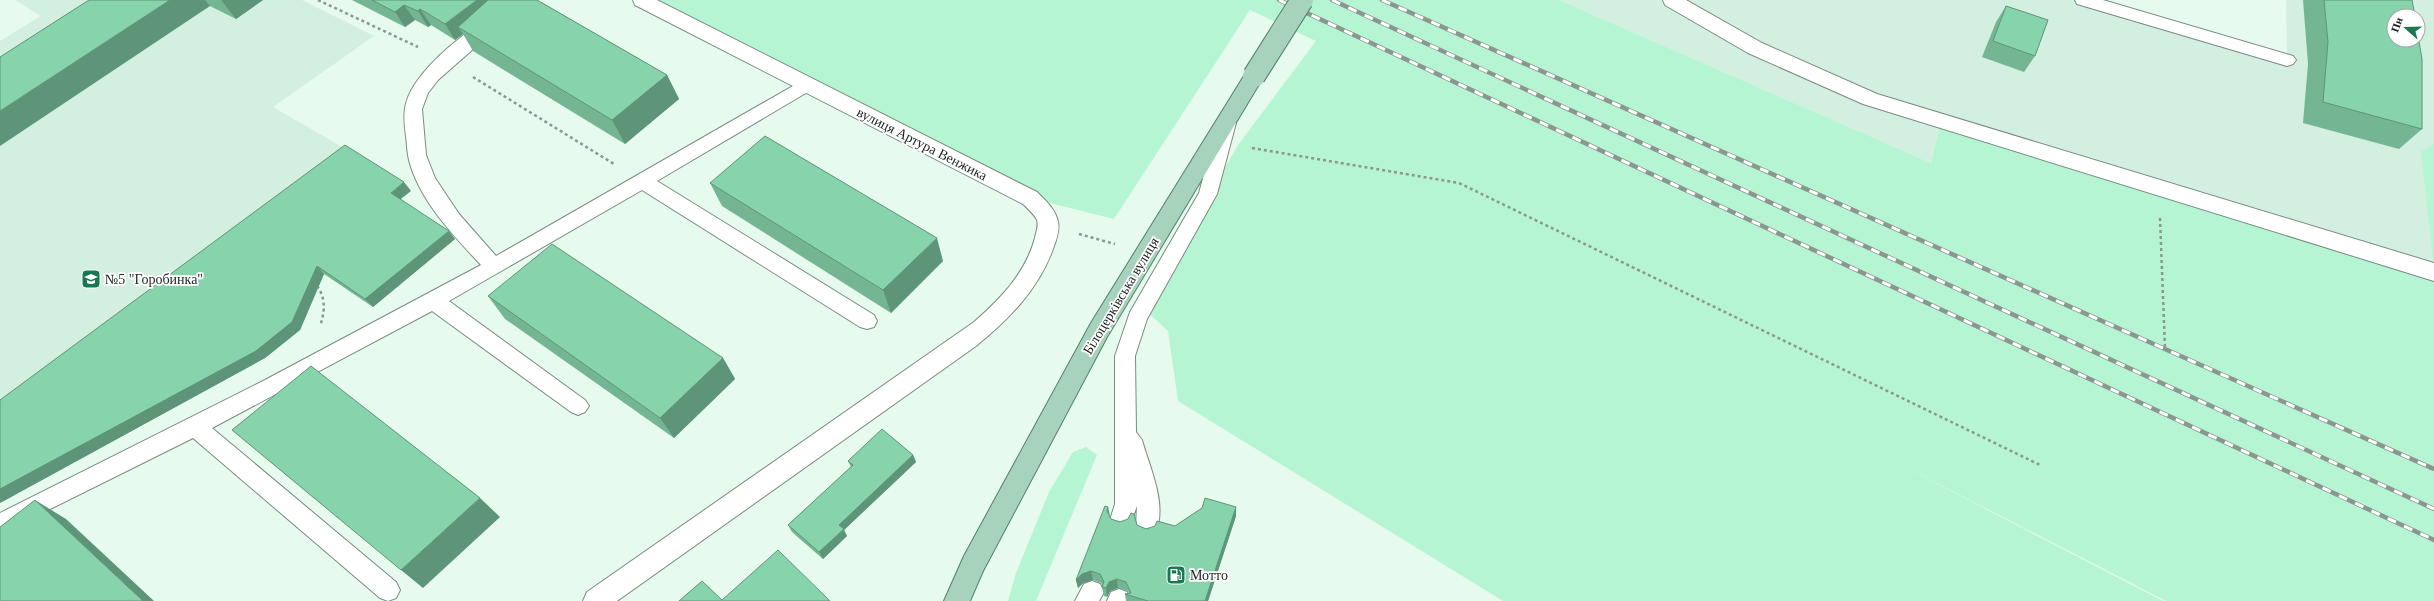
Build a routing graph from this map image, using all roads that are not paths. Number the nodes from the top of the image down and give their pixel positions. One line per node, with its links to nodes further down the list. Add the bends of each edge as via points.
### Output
1 (521, 0): 10 (lane, via 447,61 427,82 415,100 412,122 420,166 442,204)
2 (642, 0): 7 (street, вулиця Артура Венжика)
3 (1302, 0): 8 (main road, Білоцерківська вулиця, bridge)
4 (1672, 0): 11 (street, via 1755,48 1852,92 1905,111)
5 (2083, 0): 6 (lane)
6 (2287, 60)
7 (805, 85): 9 (lane); 21 (street, вулиця Артура Венжика, via 1030,198 1043,211 1048,226 1040,257 1024,284 990,322 954,350)
8 (1230, 114): 15 (lane, via 1208,194 1138,318 1125,356); 22 (main road, Білоцерківська вулиця, via 1099,330 973,564)
9 (644, 182): 10 (lane); 13 (lane)
10 (494, 266): 12 (lane)
11 (2434, 272)
12 (433, 301): 14 (lane); 16 (lane)
13 (867, 321)
14 (578, 406)
15 (1124, 415): 17 (lane, via 1126,504); 19 (lane, via 1146,489 1149,505)
16 (195, 426): 18 (lane); 20 (lane)
17 (1121, 520)
18 (0, 524)
19 (1147, 527)
20 (388, 590)
21 (596, 601)
22 (957, 601)

